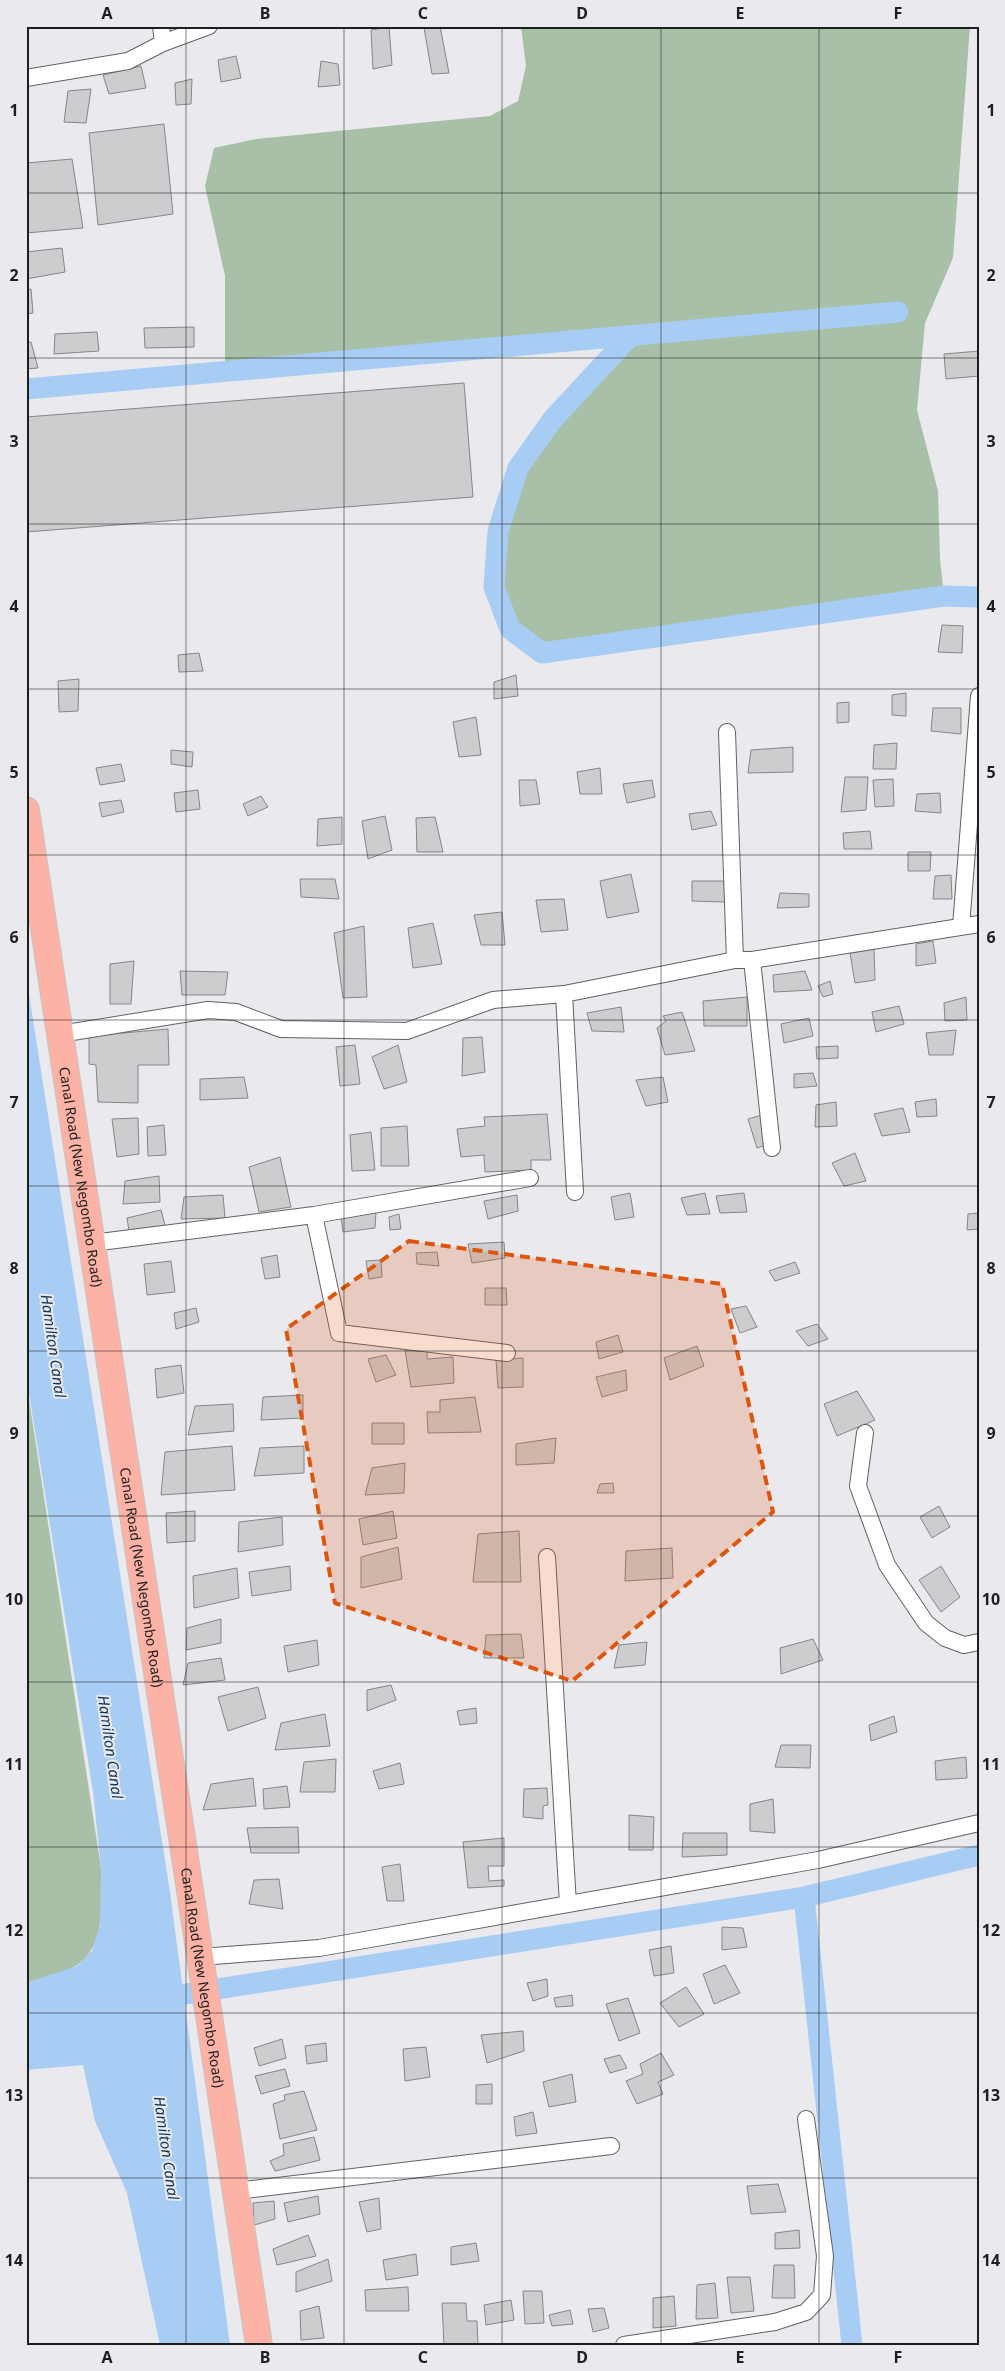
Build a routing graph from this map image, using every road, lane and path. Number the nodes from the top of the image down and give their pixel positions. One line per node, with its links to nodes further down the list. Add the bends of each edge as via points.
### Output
1 (161, 26): 3 (street)
2 (209, 26): 3 (street)
3 (163, 43): 4 (street, via 128,61)
4 (26, 78)
5 (979, 696): 9 (street)
6 (727, 732): 10 (street)
7 (26, 810): 13 (main road, Canal Road (New Negombo Road))
8 (979, 924): 9 (street)
9 (961, 927): 11 (street)
10 (735, 960): 11 (street); 12 (street)
11 (752, 960): 14 (street)
12 (564, 994): 13 (street, via 494,1000 407,1031 281,1029 236,1012 208,1010); 16 (street)
13 (60, 1034): 18 (main road, Canal Road (New Negombo Road))
14 (772, 1148)
15 (530, 1178): 17 (street)
16 (575, 1192)
17 (314, 1215): 18 (street); 19 (street, via 339,1333)
18 (92, 1243): 25 (main road, Canal Road (New Negombo Road))
19 (507, 1353)
20 (865, 1433): 22 (street, via 858,1486 887,1565 926,1623 945,1638 964,1645)
21 (547, 1557): 24 (street)
22 (979, 1642)
23 (979, 1823): 24 (street, via 818,1860)
24 (568, 1904): 25 (street, via 319,1948)
25 (202, 1962): 28 (main road, Canal Road (New Negombo Road))
26 (806, 2119): 30 (street, via 825,2256 822,2295 806,2312 775,2322)
27 (611, 2146): 28 (street)
28 (236, 2190): 29 (main road, Canal Road (New Negombo Road))
29 (259, 2345)
30 (624, 2345)

